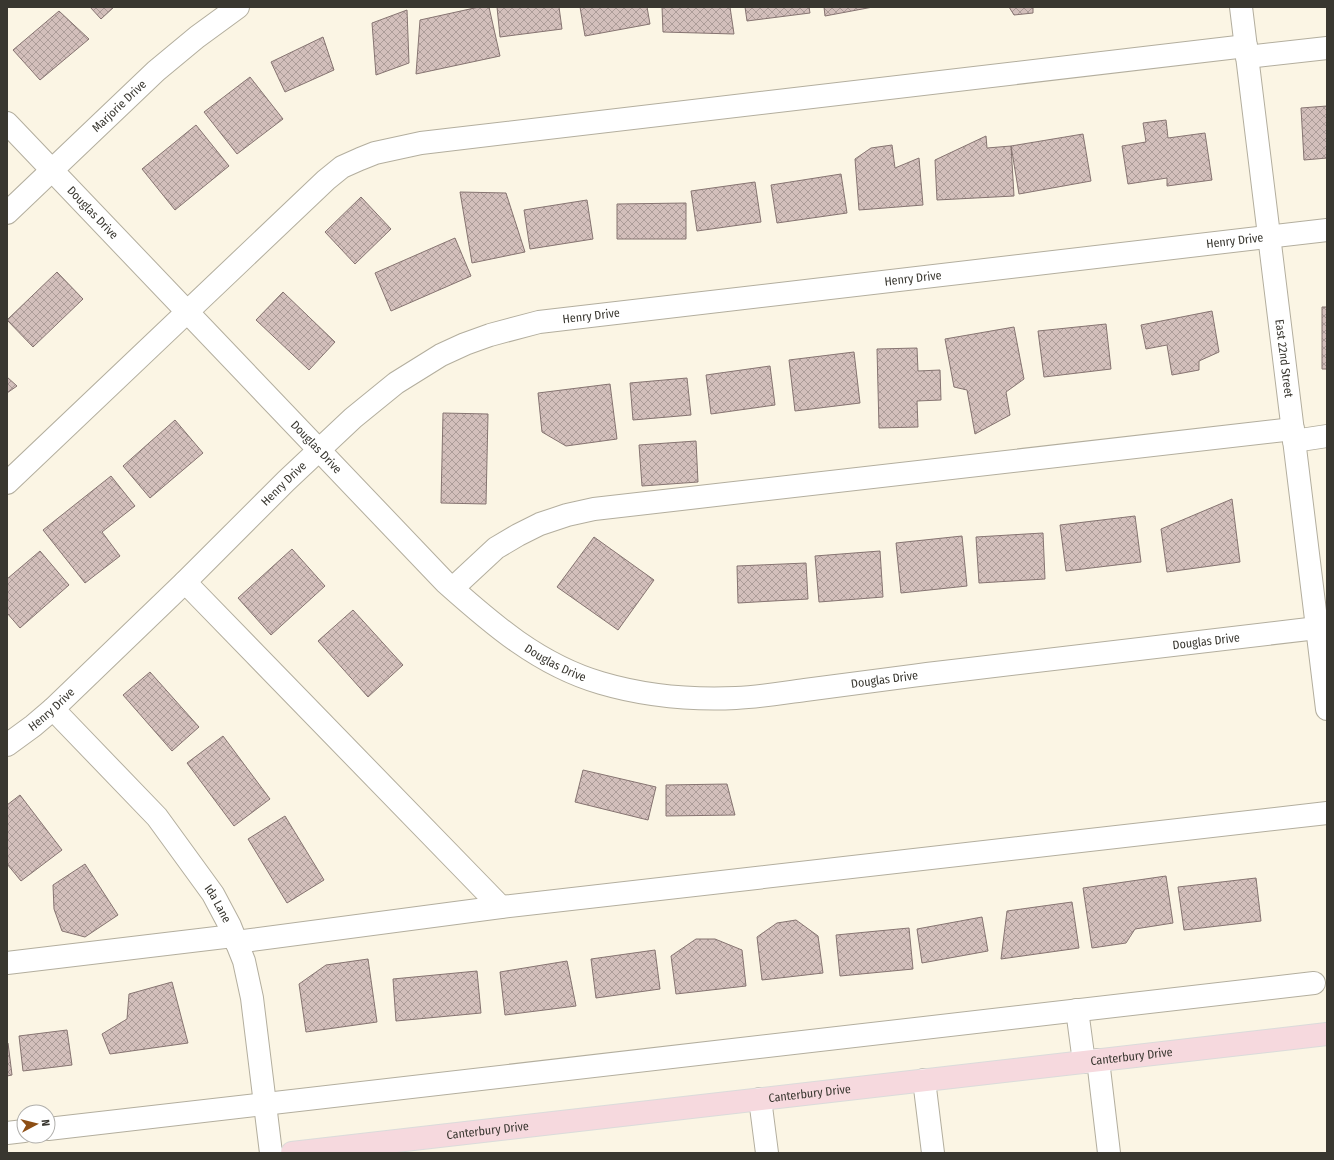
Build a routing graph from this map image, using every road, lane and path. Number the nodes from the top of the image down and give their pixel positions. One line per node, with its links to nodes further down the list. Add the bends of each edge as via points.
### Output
1 (238, 7): 6 (street, Marjorie Drive, via 156,71)
2 (1241, 7): 4 (street, East 22nd Street)
3 (1327, 48): 4 (street)
4 (1246, 52): 9 (street, East 22nd Street); 10 (street, via 422,143 380,152 342,167 326,180)
5 (7, 123): 6 (street, Douglas Drive)
6 (52, 170): 7 (street, Marjorie Drive); 10 (street, Douglas Drive)
7 (7, 213)
8 (1327, 230): 9 (street, Henry Drive)
9 (1269, 236): 11 (street, East 22nd Street); 13 (street, Henry Drive, via 539,322 465,344 419,368 396,383)
10 (186, 312): 13 (street, Douglas Drive); 14 (street)
11 (1293, 435): 12 (street); 16 (street, via 594,509 540,524 518,535 496,548); 17 (street, East 22nd Street)
12 (1327, 436)
13 (319, 450): 15 (street, Henry Drive); 16 (street, Douglas Drive)
14 (7, 483)
15 (185, 582): 18 (street, Henry Drive); 22 (street)
16 (453, 588): 17 (street, Douglas Drive, via 512,639 542,658 574,673 621,688 690,698 769,695)
17 (1317, 628): 19 (street, East 22nd Street)
18 (53, 708): 20 (street, Henry Drive); 23 (street, Ida Lane, via 157,817 213,894)
19 (1327, 709)
20 (7, 745)
21 (1327, 813): 22 (street)
22 (501, 907): 23 (street)
23 (235, 939): 24 (street); 31 (street, Ida Lane, via 244,961 252,998)
24 (7, 963)
25 (1314, 983): 26 (street)
26 (1077, 1010): 28 (street); 31 (street)
27 (1327, 1034): 28 (main road, Canterbury Drive)
28 (1091, 1061): 29 (main road, Canterbury Drive); 37 (street)
29 (924, 1080): 30 (main road, Canterbury Drive); 36 (street)
30 (760, 1099): 34 (main road, Canterbury Drive); 35 (street)
31 (265, 1104): 32 (street); 33 (street, Ida Lane)
32 (56, 1128)
33 (271, 1153)
34 (292, 1153)
35 (767, 1153)
36 (933, 1153)
37 (1109, 1153)

